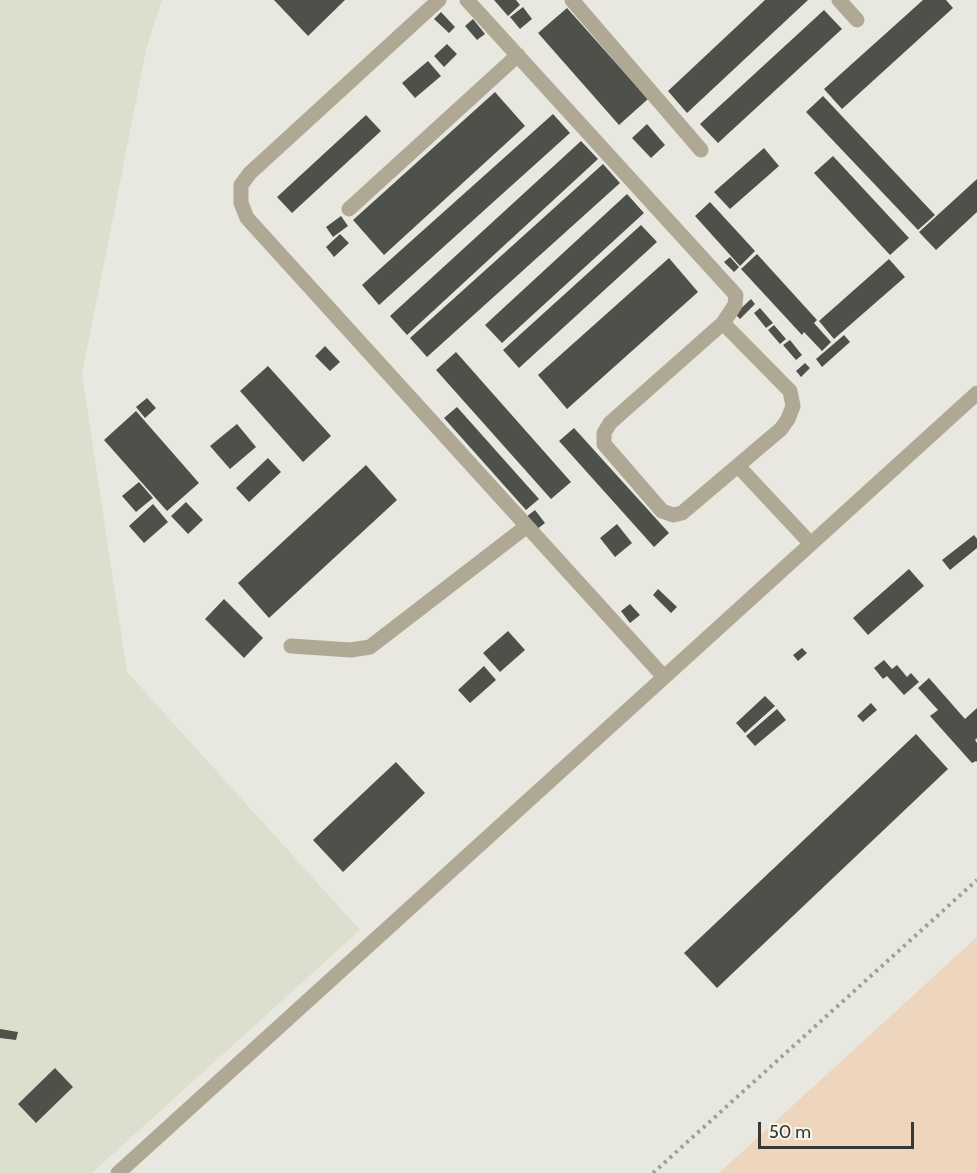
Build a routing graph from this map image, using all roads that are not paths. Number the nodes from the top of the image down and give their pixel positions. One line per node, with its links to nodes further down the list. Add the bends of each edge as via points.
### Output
1 (439, 0): 12 (lane, via 250,173 241,185 242,203 247,218)
2 (468, 0): 6 (lane)
3 (572, 0): 7 (lane)
4 (839, 0): 5 (lane)
5 (857, 20)
6 (518, 55): 8 (lane); 9 (lane, via 731,288 736,295 735,305)
7 (701, 150)
8 (349, 209)
9 (723, 323): 11 (lane, via 789,391 793,406 781,429); 11 (lane, via 610,423 604,433 604,444 662,511 673,516)
10 (977, 393): 13 (lane)
11 (739, 467): 13 (lane)
12 (527, 526): 14 (lane, via 370,647 351,650); 15 (lane)
13 (811, 544): 15 (lane)
14 (291, 645)
15 (664, 677): 16 (lane)
16 (118, 1173)

